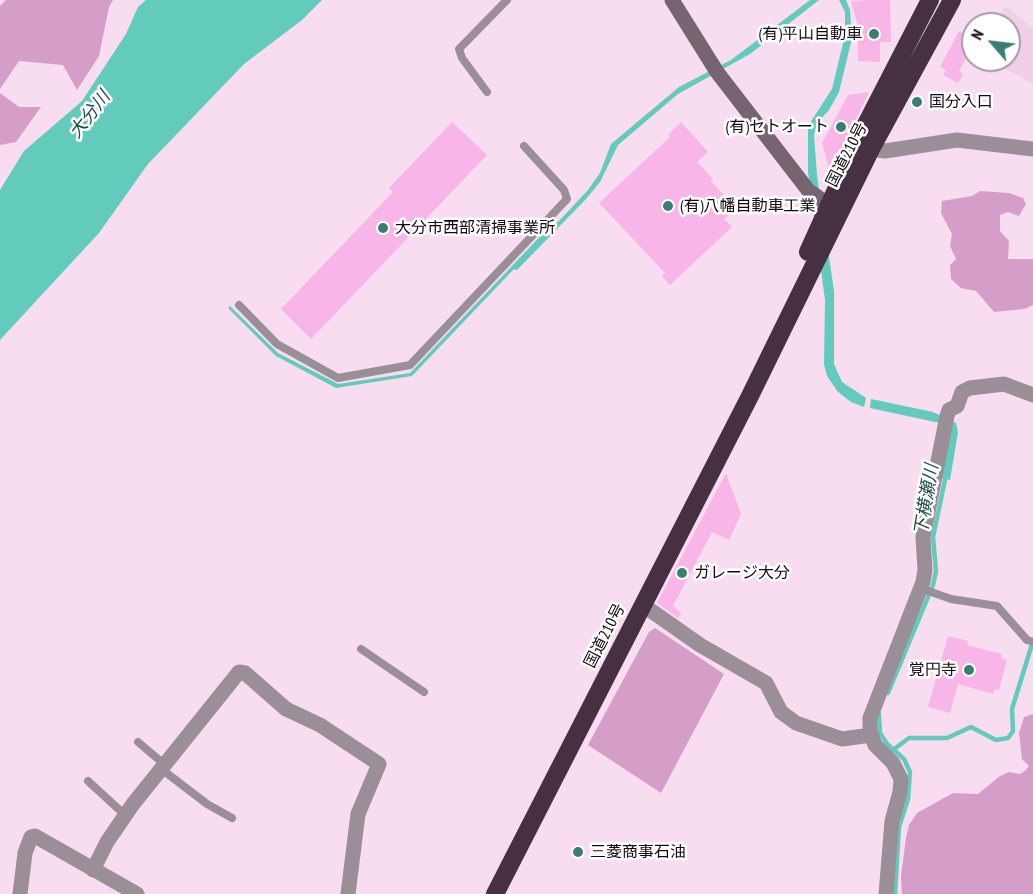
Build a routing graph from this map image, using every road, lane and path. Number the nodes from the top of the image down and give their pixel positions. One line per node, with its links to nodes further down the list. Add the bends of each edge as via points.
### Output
1 (507, 0): 5 (lane, via 459,49)
2 (672, 0): 9 (street, via 717,72 808,190)
3 (930, 0): 9 (highway, 国道210号, via 867,121)
4 (952, 0): 7 (highway, 国道210号)
5 (487, 92)
6 (524, 146): 10 (lane, via 564,190 567,199 410,365 338,378 278,344)
7 (872, 149): 8 (street, via 885,151 957,140); 12 (highway, 国道210号)
8 (1033, 149)
9 (829, 205): 12 (highway, 国道210号)
10 (239, 304)
11 (1033, 394): 13 (street, via 1004,384 970,388 962,392 955,408 949,410 924,531 925,570)
12 (750, 396): 14 (highway, 国道210号)
13 (920, 588): 15 (lane, via 951,599 997,606); 18 (street, via 872,708)
14 (643, 605): 18 (street, via 693,641 766,683 781,712 796,723 842,739); 28 (highway, 国道210号)
15 (1033, 642)
16 (361, 649): 17 (lane)
17 (424, 692)
18 (871, 735): 29 (street, via 901,779 892,821)
19 (138, 742): 20 (lane)
20 (162, 766): 22 (street); 23 (lane, via 207,804); 27 (street, via 239,672 286,709 377,761 380,766 357,819)
21 (88, 781): 22 (lane)
22 (125, 815): 24 (street)
23 (232, 818)
24 (93, 870): 25 (street, via 32,836 23,860); 26 (street)
25 (20, 894)
26 (137, 894)
27 (348, 894)
28 (495, 894)
29 (886, 894)

